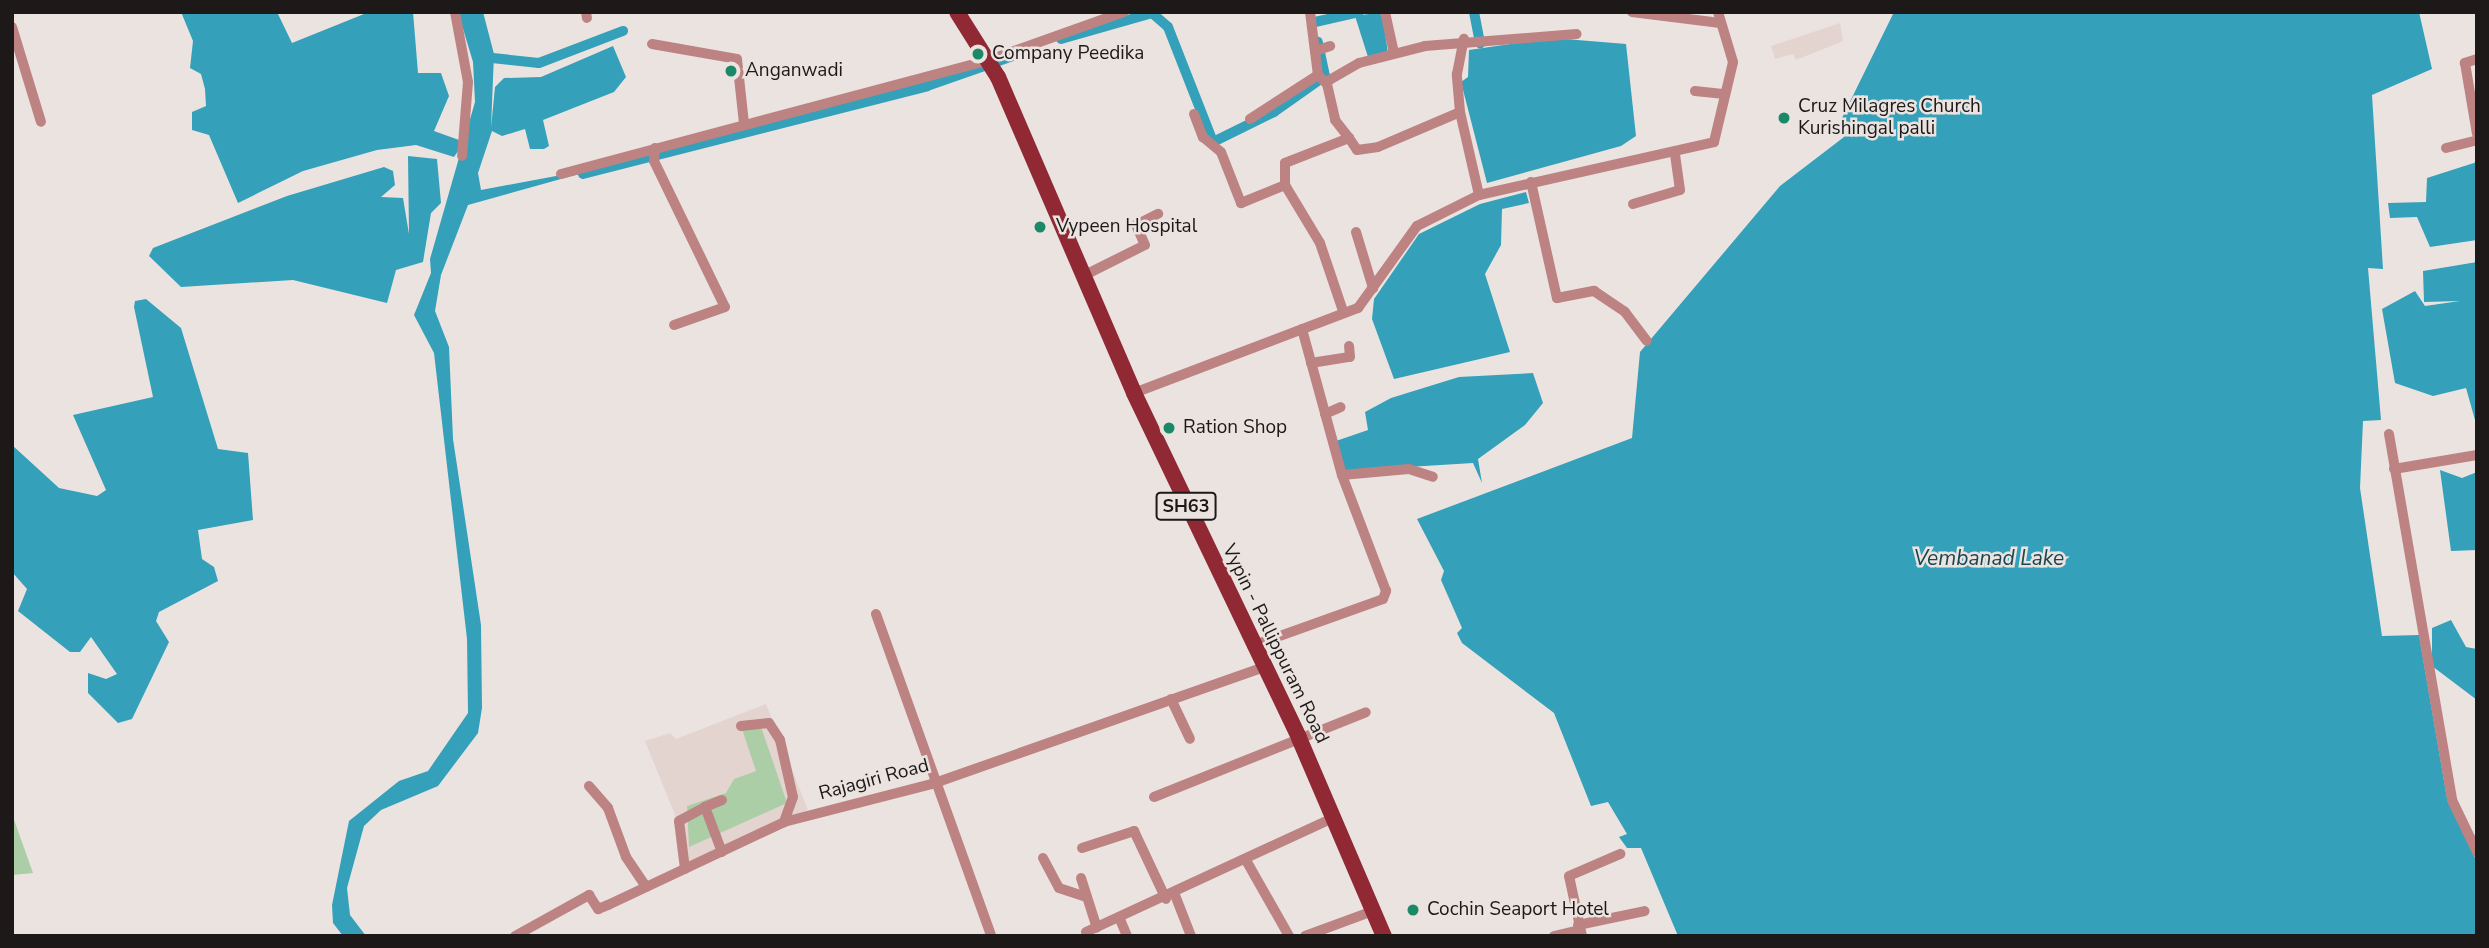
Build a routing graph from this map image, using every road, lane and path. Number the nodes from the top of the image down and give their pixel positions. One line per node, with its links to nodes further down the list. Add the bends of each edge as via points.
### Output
1 (455, 12): 31 (street, via 468,82)
2 (957, 12): 16 (main road, SH63)
3 (1124, 12): 16 (street)
4 (1310, 12): 13 (street)
5 (1385, 12): 14 (street)
6 (1632, 12): 7 (street)
7 (1719, 18): 19 (street, via 1733,61)
8 (12, 27): 23 (street)
9 (1577, 34): 10 (street)
10 (1470, 39): 14 (street); 20 (street)
11 (652, 44): 24 (street, via 737,59)
12 (1330, 46): 13 (street)
13 (1315, 51): 17 (street)
14 (1394, 53): 17 (street)
15 (2477, 59): 25 (street, via 2465,62)
16 (992, 65): 24 (street); 39 (main road, Vypin - Pallippuram Road / SH63)
17 (1322, 79): 22 (street); 26 (street, via 1335,120)
18 (1695, 91): 19 (street)
19 (1725, 94): 30 (street, via 1714,142)
20 (1460, 112): 26 (street, via 1378,147 1357,150); 35 (street)
21 (1194, 114): 34 (street, via 1203,138 1221,152 1241,203)
22 (1250, 119)
23 (41, 122)
24 (744, 123): 28 (street)
25 (2477, 135)
26 (1349, 138): 34 (street, via 1285,163)
27 (2477, 140): 29 (street)
28 (655, 148): 32 (street); 42 (street, via 654,161 725,307)
29 (2446, 148)
30 (1675, 153): 33 (street); 36 (street, via 1680,190)
31 (462, 156)
32 (561, 174)
33 (1531, 182): 35 (street); 44 (street, via 1557,298 1594,291 1625,312)
34 (1284, 185): 41 (street, via 1320,243)
35 (1479, 195): 40 (street, via 1417,226)
36 (1633, 204)
37 (1158, 214): 39 (street, via 1136,225 1145,246)
38 (1356, 232): 40 (street)
39 (1083, 276): 47 (main road, Vypin - Pallippuram Road / SH63)
40 (1373, 288): 41 (street, via 1358,308)
41 (1343, 311): 43 (street)
42 (674, 326)
43 (1302, 329): 46 (street); 47 (street)
44 (1647, 341)
45 (1349, 346): 46 (street, via 1350,357)
46 (1311, 363): 49 (street)
47 (1134, 393): 56 (main road, Vypin - Pallippuram Road / SH63)
48 (1341, 407): 49 (street)
49 (1325, 414): 53 (street)
50 (2389, 433): 52 (street)
51 (2477, 455): 52 (street)
52 (2393, 470): 72 (street, via 2452,800)
53 (1342, 475): 54 (street, via 1409,469); 56 (street, via 1386,590 1383,598)
54 (1433, 477)
55 (876, 614): 63 (street)
56 (1252, 646): 57 (main road, Vypin - Pallippuram Road / SH63)
57 (1262, 668): 58 (street, Rajagiri Road); 61 (main road, Vypin - Pallippuram Road / SH63)
58 (1171, 699): 62 (street); 63 (street, Rajagiri Road)
59 (1366, 712): 61 (street)
60 (741, 726): 69 (street, via 769,723 780,740 793,797)
61 (1299, 738): 65 (street, via 1223,774); 68 (main road, Vypin - Pallippuram Road / SH63)
62 (1190, 739)
63 (932, 783): 69 (street, Rajagiri Road); 88 (street)
64 (589, 786): 78 (street, via 608,808 626,857)
65 (1154, 797)
66 (722, 800): 67 (street)
67 (705, 807): 71 (street); 76 (street, via 679,821)
68 (1330, 819): 75 (street); 81 (main road, Vypin - Pallippuram Road / SH63)
69 (784, 822): 71 (street, Rajagiri Road)
70 (1082, 848): 80 (street, via 1134,831)
71 (722, 852): 76 (street, Rajagiri Road)
72 (2477, 852)
73 (1620, 854): 85 (street, via 1569,876)
74 (1043, 858): 79 (street, via 1059,888)
75 (1247, 862): 80 (street); 91 (street)
76 (685, 869): 78 (street, Rajagiri Road)
77 (1081, 878): 79 (street)
78 (646, 887): 87 (street, Rajagiri Road, via 598,909 589,895)
79 (1086, 897): 84 (street)
80 (1170, 897): 83 (street); 90 (street)
81 (1373, 911): 92 (street); 93 (main road, Vypin - Pallippuram Road / SH63)
82 (1645, 911): 85 (street)
83 (1119, 918): 84 (street); 89 (street)
84 (1097, 928): 86 (street)
85 (1580, 930): 94 (street)
86 (1086, 932)
87 (515, 936)
88 (991, 936)
89 (1127, 936)
90 (1191, 936)
91 (1289, 936)
92 (1305, 936)
93 (1384, 936)
94 (1554, 936)

